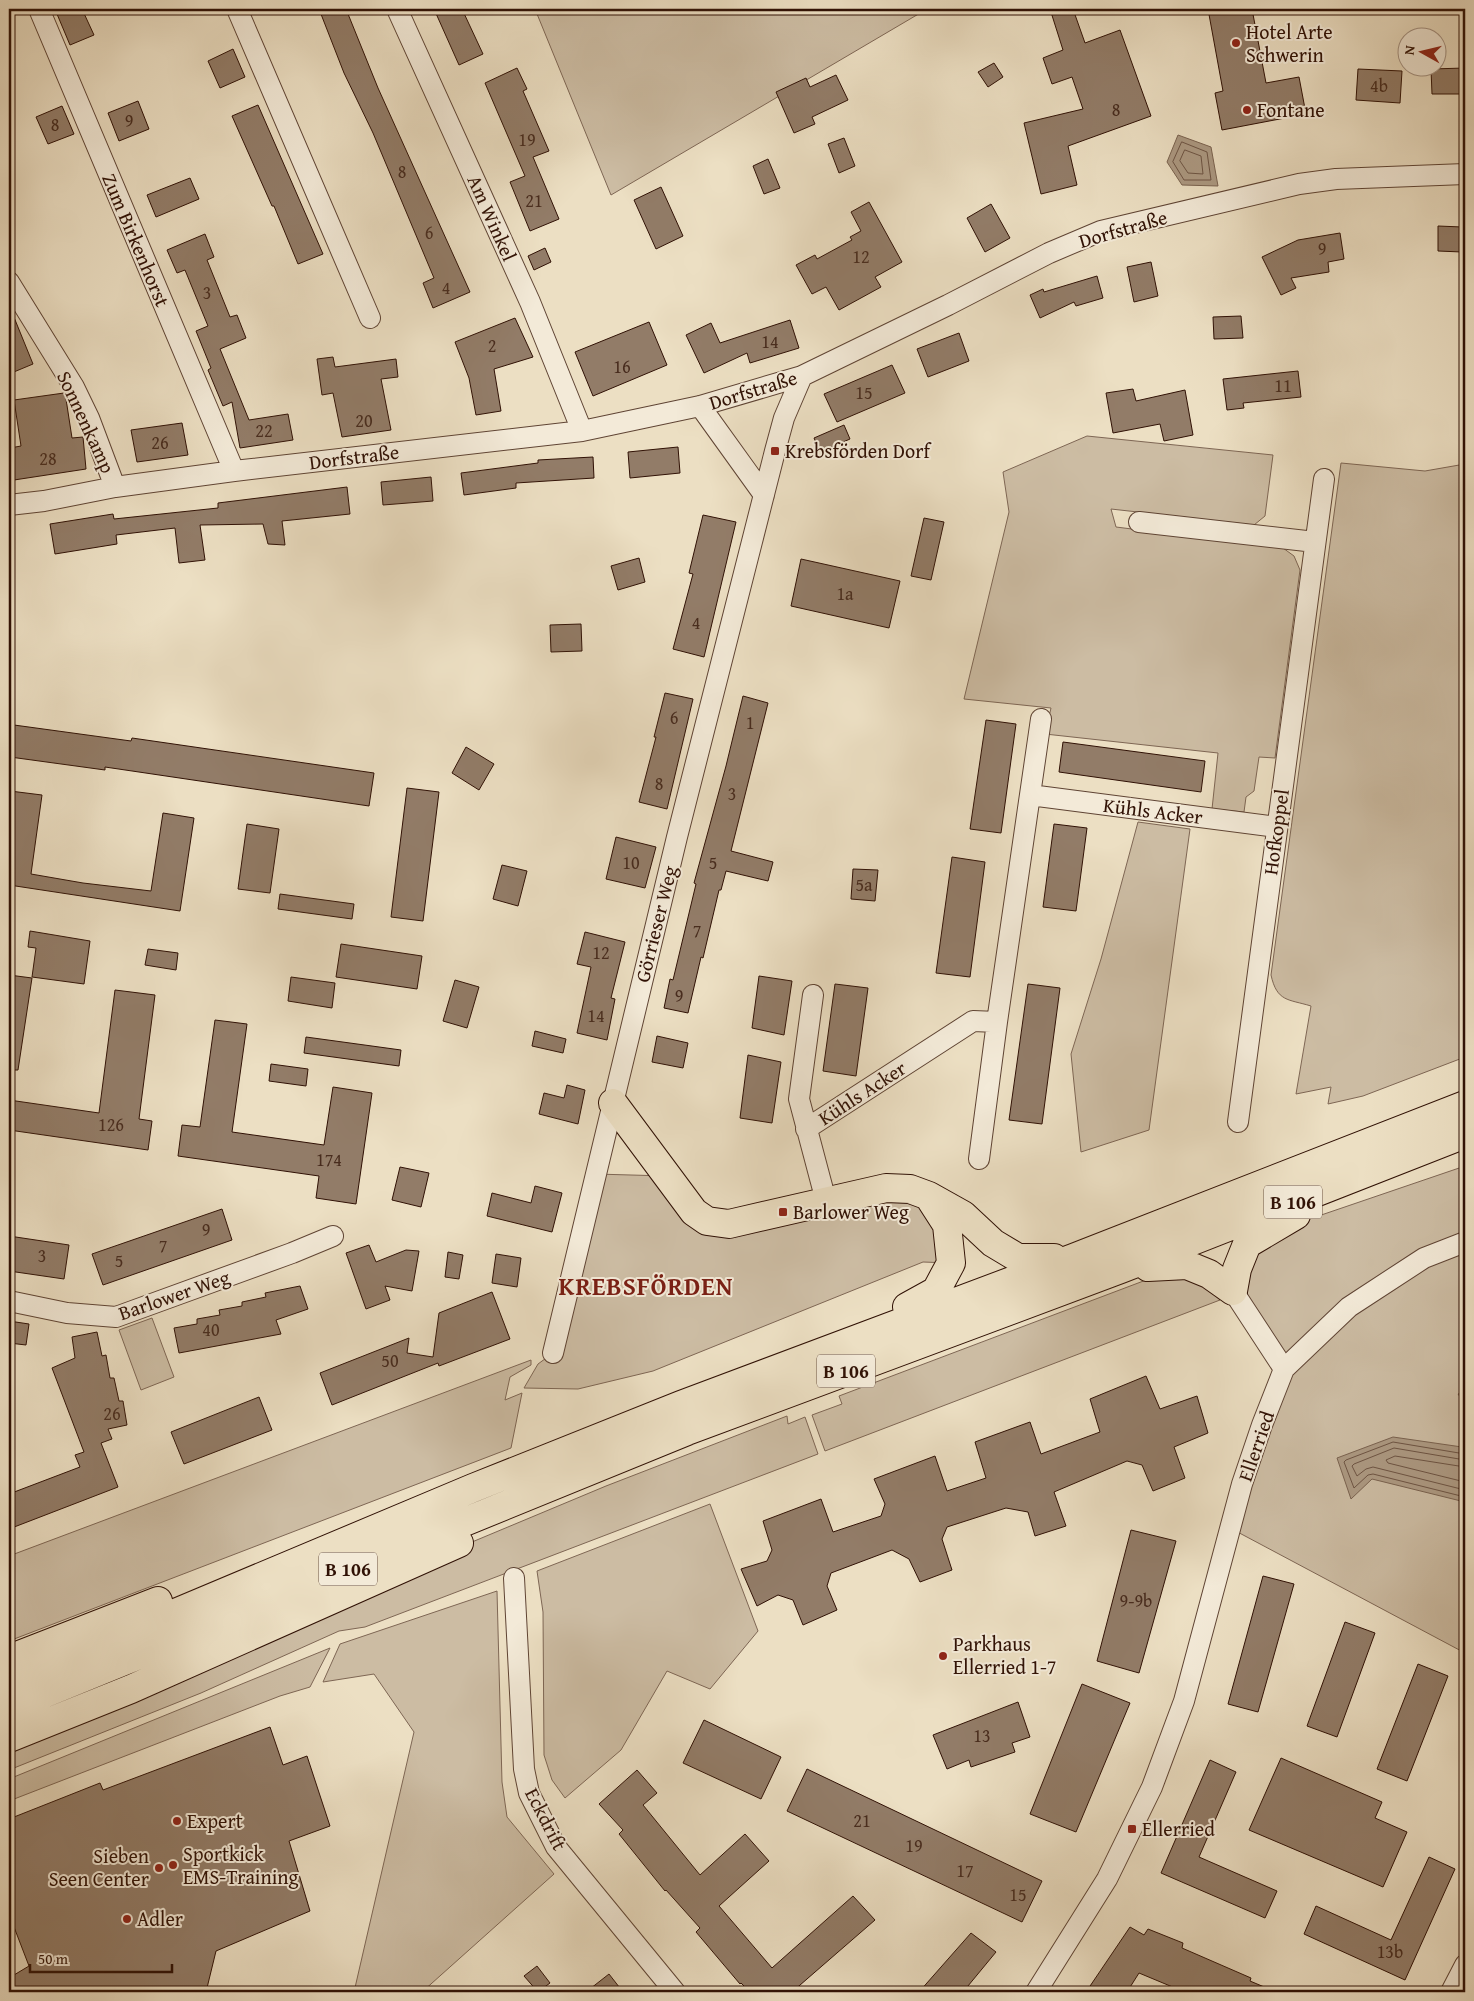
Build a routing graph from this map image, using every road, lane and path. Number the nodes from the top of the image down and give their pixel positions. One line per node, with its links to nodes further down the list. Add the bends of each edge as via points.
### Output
1 (38, 9): 10 (street, Zum Birkenhorst)
2 (237, 9): 6 (street)
3 (397, 9): 9 (street, Am Winkel, via 530,302)
4 (1465, 174): 7 (street, Dorfstraße, via 1336,179 1299,184 1102,232 1049,253)
5 (9, 282): 12 (street, Sonnenkamp, via 74,388)
6 (370, 318)
7 (802, 376): 8 (street, Dorfstraße); 13 (street, Görrieser Weg, via 784,418)
8 (700, 406): 9 (street, Dorfstraße); 13 (street)
9 (582, 431): 10 (street, Dorfstraße)
10 (234, 471): 12 (street, Dorfstraße)
11 (1324, 479): 16 (street, Hofkoppel)
12 (116, 487): 14 (street, Dorfstraße)
13 (764, 495): 22 (street, Görrieser Weg)
14 (9, 505)
15 (1139, 522): 16 (street)
16 (1315, 542): 19 (street, Hofkoppel)
17 (1041, 720): 18 (street)
18 (1030, 795): 19 (street, Kühls Acker); 21 (street)
19 (1277, 827): 24 (street, Hofkoppel)
20 (813, 995): 25 (street, Kühls Acker, via 799,1099)
21 (997, 1022): 25 (street, Kühls Acker, via 973,1021); 27 (street)
22 (613, 1103): 30 (highway, via 694,1212 707,1221 728,1224); 38 (street, Görrieser Weg)
23 (1465, 1105): 33 (highway, B 106)
24 (1238, 1122)
25 (806, 1129): 30 (street, Kühls Acker)
26 (1465, 1134): 28 (highway, B 106)
27 (980, 1159)
28 (1373, 1170): 34 (highway, B 106); 35 (highway, via 1247,1244 1237,1269)
29 (929, 1196): 30 (highway, via 910,1189 886,1188); 33 (highway, via 963,1215 993,1243 1018,1258); 37 (highway, via 947,1225 951,1263 936,1291)
30 (826, 1201)
31 (333, 1236): 36 (street, Barlower Weg, via 116,1317 66,1313)
32 (1465, 1242): 39 (street, Ellerried, via 1424,1258 1349,1307)
33 (1073, 1258): 37 (highway, B 106)
34 (1121, 1269): 35 (highway, via 1188,1265 1209,1274); 41 (highway, B 106)
35 (1233, 1292): 39 (street)
36 (9, 1302)
37 (849, 1340): 40 (highway, B 106)
38 (552, 1353)
39 (1284, 1370): 49 (street, Ellerried, via 1242,1484 1184,1701 1152,1787 1107,1879)
40 (681, 1405): 43 (highway, via 510,1456 209,1581); 44 (highway, B 106)
41 (687, 1431): 45 (highway, B 106); 46 (highway, via 522,1515 131,1689)
42 (514, 1578): 48 (street, Eckdrift, via 524,1770 529,1793 556,1847)
43 (9, 1659)
44 (9, 1680)
45 (9, 1708)
46 (9, 1738)
47 (1465, 1965): 50 (street)
48 (676, 1992)
49 (1036, 1992)
50 (1450, 1992)

